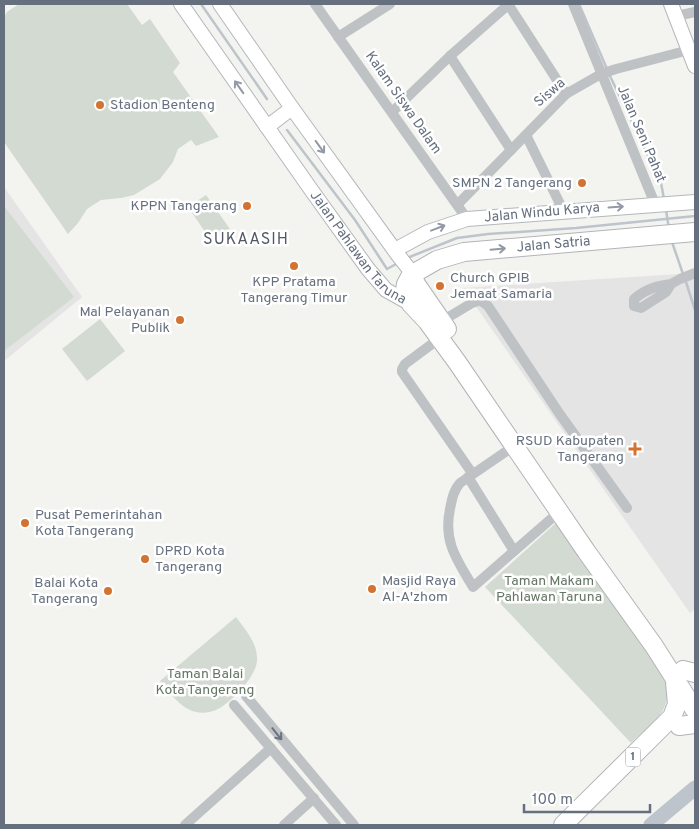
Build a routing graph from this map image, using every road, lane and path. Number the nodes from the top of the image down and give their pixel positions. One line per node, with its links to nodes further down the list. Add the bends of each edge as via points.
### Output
1 (181, 4): 17 (main road, Jalan Pahlawan Taruna, one-way to 1)
2 (220, 4): 15 (main road, Jalan Pahlawan Taruna)
3 (315, 4): 9 (street, Kalam Siswa Dalam)
4 (390, 4): 9 (street)
5 (509, 4): 11 (street); 14 (street)
6 (572, 4): 13 (street, Jalan Seni Pahat)
7 (673, 10): 8 (street); 10 (main road)
8 (695, 12)
9 (338, 36): 16 (street, Kalam Siswa Dalam)
10 (689, 50): 12 (main road); 13 (street, Siswa)
11 (450, 56): 16 (street); 19 (street)
12 (695, 66)
13 (603, 74): 14 (street, Siswa); 22 (street, Jalan Seni Pahat)
14 (566, 94): 18 (street, Siswa)
15 (292, 108): 17 (main road); 26 (main road, Jalan Pahlawan Taruna, one-way to 26)
16 (392, 112): 21 (street, Kalam Siswa Dalam)
17 (267, 128): 30 (main road, Jalan Pahlawan Taruna, via 368,269 386,290)
18 (526, 135): 19 (street, Siswa); 23 (street)
19 (511, 150): 21 (street, Siswa)
20 (695, 202): 22 (main road, Jalan Windu Karya)
21 (458, 204): 24 (street, Kalam Siswa Dalam)
22 (656, 204): 23 (main road, Jalan Windu Karya, one-way to 22)
23 (563, 210): 24 (main road, Jalan Windu Karya)
24 (467, 219): 26 (main road, Jalan Windu Karya, one-way to 24, via 428,232)
25 (695, 232): 27 (highway, Jalan Satria, one-way to 25, via 464,252)
26 (396, 252): 27 (main road, Jalan Pahlawan Taruna)
27 (411, 270): 30 (highway, via 405,290); 31 (highway, Jalan Pahlawan Taruna)
28 (695, 273): 29 (street)
29 (676, 282)
30 (410, 304): 31 (highway, Jalan Pahlawan Taruna)
31 (441, 330): 32 (highway, Jalan Pahlawan Taruna); 33 (street, via 406,364 402,372); 34 (street, via 472,303 480,300 488,306); 37 (highway, Jalan Pahlawan Taruna)
32 (514, 446): 33 (street); 35 (highway, Jalan Pahlawan Taruna)
33 (470, 475): 36 (street); 36 (street, via 454,492 448,527 453,552 473,586)
34 (627, 508)
35 (559, 512): 36 (street); 37 (highway, Jalan Pahlawan Taruna, via 654,646)
36 (514, 551)
37 (684, 673): 40 (highway, Jalan Pahlawan Taruna); 47 (highway, 1, via 672,717)
38 (246, 696): 46 (street, one-way to 46)
39 (234, 705): 41 (street)
40 (691, 706): 48 (highway, 1)
41 (271, 748): 42 (street); 43 (street)
42 (314, 798): 44 (street); 45 (street)
43 (185, 825)
44 (284, 825)
45 (336, 825)
46 (354, 825)
47 (563, 825)
48 (575, 825)

